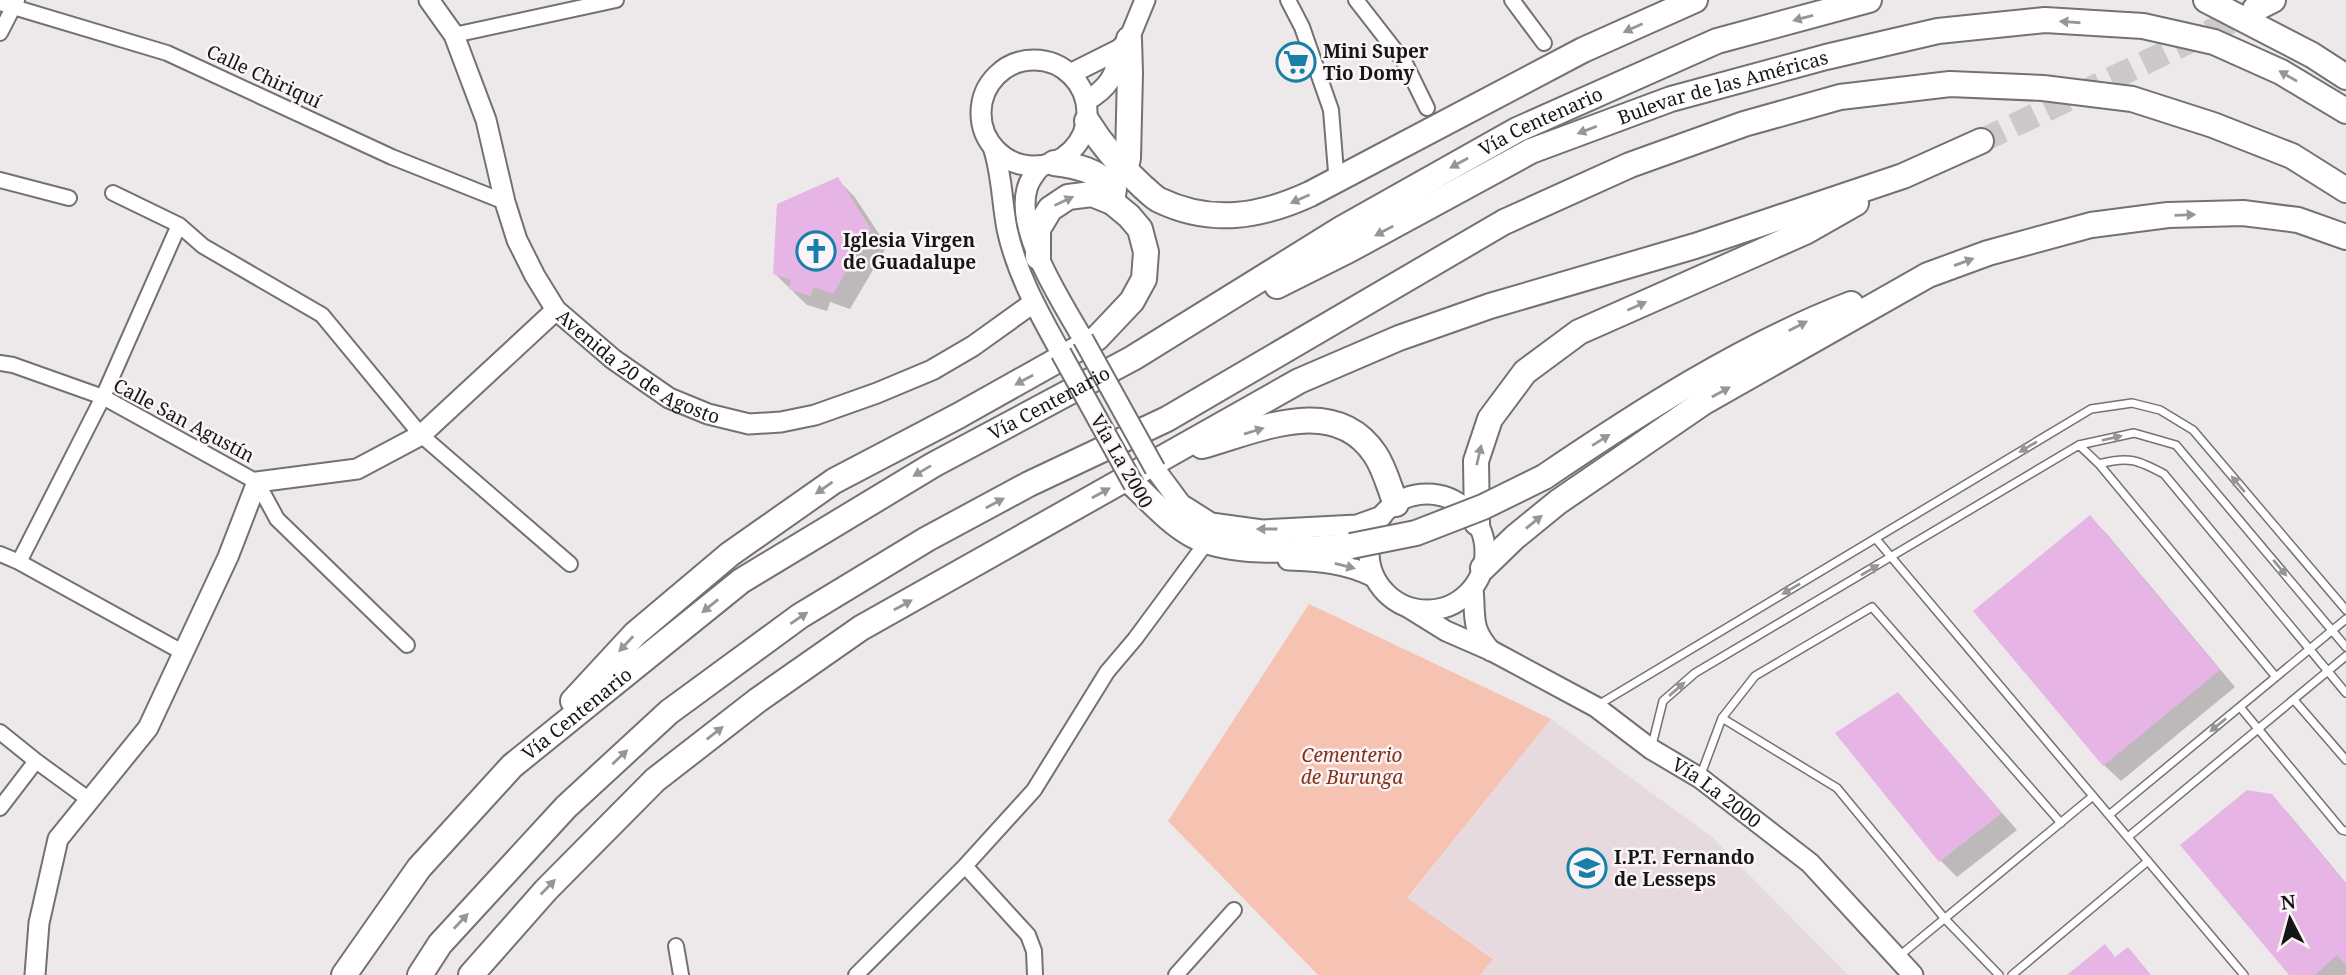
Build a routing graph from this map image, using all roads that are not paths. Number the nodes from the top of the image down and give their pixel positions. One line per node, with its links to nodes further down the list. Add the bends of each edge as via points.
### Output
1 (429, 0): 12 (street, Avenida 20 de Agosto)
2 (616, 0): 12 (street)
3 (1145, 0): 14 (street)
4 (1288, 0): 24 (street, via 1331,110)
5 (1356, 0): 17 (street, via 1405,63)
6 (1512, 0): 13 (street)
7 (1695, 0): 23 (highway, one-way to 23, via 1583,50 1280,208 1236,216 1201,214 1157,200)
8 (1869, 0): 38 (highway, Vía Centenario, one-way to 38, via 1717,41 1517,130 1341,229)
9 (2206, 0): 16 (highway)
10 (10, 3): 11 (street); 30 (street, Calle Chiriquí, via 167,53 392,157)
11 (0, 33)
12 (454, 35): 30 (street, Avenida 20 de Agosto, via 486,120)
13 (1544, 43)
14 (1124, 44): 15 (street); 18 (street, via 1103,92); 23 (highway, via 1130,73)
15 (1070, 74): 18 (street); 21 (street, via 1037,60 1003,70 982,99 984,135)
16 (2346, 77)
17 (1427, 108)
18 (1087, 111): 22 (street, via 1082,139 1070,153); 23 (highway, via 1106,151)
19 (2346, 111): 38 (highway, Bulevar de las Américas, one-way to 38, via 2281,72 2214,42 2143,26 2045,20 1938,31 1671,99 1531,151 1349,250)
20 (1981, 141): 25 (highway)
21 (994, 150): 22 (street, via 1024,166); 36 (street, Vía La 2000, via 1007,228)
22 (1048, 165): 31 (highway, via 1082,167 1104,178 1114,189); 34 (street, Vía La 2000, via 1027,187 1025,204)
23 (1125, 170)
24 (1336, 172)
25 (1903, 176): 43 (highway, via 1399,338 1299,382); 48 (highway, one-way to 25, via 1476,461 1490,419 1525,372 1579,332 1805,232)
26 (0, 180): 29 (street)
27 (2346, 190): 96 (highway, one-way to 27, via 440,944 566,807 668,712 800,616 950,527 1167,419 1504,222 1630,165 1744,124 1840,97 1950,84 2043,88 2132,99 2292,156)
28 (113, 193): 32 (street)
29 (69, 198)
30 (505, 202): 37 (street, Avenida 20 de Agosto, via 517,240)
31 (1112, 202): 34 (highway, one-way to 31, via 1038,229 1050,209 1068,197 1093,194); 79 (highway, one-way to 79, via 1140,229 1146,252 1144,279 1132,301 1097,338 834,481 730,554 635,634)
32 (179, 225): 40 (street); 41 (street, via 203,246 322,315)
33 (2346, 237): 35 (highway, one-way to 33, via 2091,225 2168,215 2243,213 2298,220)
34 (1038, 257): 43 (street, Vía La 2000, bridge)
35 (1928, 275): 46 (highway, one-way to 35, bridge, via 1192,535 1234,548 1351,546 1416,533 1544,477 1693,383 1805,322); 56 (highway, one-way to 35, via 1515,537 1558,502 1704,402)
36 (1033, 303): 37 (street, Avenida 20 de Agosto, via 932,370 815,415 749,424 669,398 613,359); 46 (street, Vía La 2000, bridge)
37 (556, 310): 41 (street)
38 (1133, 358): 79 (highway, Vía Centenario, one-way to 79, via 933,465 741,581)
39 (0, 363): 40 (street, Calle San Agustín)
40 (103, 397): 45 (street, Calle San Agustín); 53 (street)
41 (421, 435): 45 (street, via 357,469); 54 (street)
42 (2080, 445): 44 (lane); 52 (lane); 60 (lane, one-way to 60, via 2134,433 2176,445)
43 (1160, 463): 47 (street, Vía La 2000, one-way to 43, via 1357,525 1262,530 1211,523 1181,504); 47 (highway, one-way to 47, via 1283,422 1332,423 1352,432 1376,455); 97 (highway, one-way to 43, via 545,890 655,780 758,700 861,628)
44 (2099, 464): 63 (lane, via 2132,458 2164,474); 68 (lane)
45 (257, 482): 61 (street, Calle San Agustín, via 277,519); 65 (street)
46 (1134, 485): 50 (street, Vía La 2000, via 1153,516 1182,540)
47 (1389, 510): 48 (street, via 1413,496 1432,495 1450,499); 55 (street, via 1372,535 1369,556)
48 (1477, 523): 56 (street, via 1485,545)
49 (1876, 539): 52 (lane); 58 (lane, one-way to 49, via 2193,430 2160,410 2132,403 2091,410); 71 (lane, one-way to 71)
50 (1203, 547): 55 (street, Vía La 2000, one-way to 55, via 1248,558 1327,562); 89 (street, via 1107,672 1034,790)
51 (0, 554): 53 (street)
52 (1891, 558): 76 (lane, one-way to 52, via 1663,701 1695,673); 81 (lane)
53 (19, 562): 65 (street)
54 (570, 565)
55 (1374, 577): 57 (street, via 1388,596)
56 (1478, 578): 57 (street, via 1455,604 1432,610); 64 (street, via 1475,622 1478,636)
57 (1409, 608): 64 (street, Vía La 2000)
58 (2346, 610)
59 (2346, 619): 60 (lane)
60 (2333, 631): 62 (lane); 63 (lane)
61 (407, 645)
62 (2346, 647)
63 (2310, 650): 67 (lane); 68 (lane)
64 (1492, 652): 71 (street, Vía La 2000)
65 (184, 653): 82 (street, via 148,728)
66 (2346, 656): 67 (lane)
67 (2328, 672): 69 (lane); 70 (lane)
68 (2276, 677): 72 (lane)
69 (2346, 693)
70 (2294, 700): 74 (lane); 77 (lane)
71 (1595, 707): 76 (street, Vía La 2000)
72 (2240, 707): 74 (lane); 84 (lane, one-way to 84)
73 (1722, 718): 80 (lane); 85 (lane, via 1755,676 1872,607); 91 (lane, via 1837,788)
74 (2258, 730): 86 (lane); 87 (lane)
75 (0, 732): 78 (street)
76 (1651, 750): 80 (street, Vía La 2000)
77 (2346, 760)
78 (36, 761): 82 (street); 83 (street)
79 (512, 766): 95 (highway, Vía Centenario, via 419,868)
80 (1700, 778): 93 (street, Vía La 2000, via 1810,863)
81 (2093, 796): 84 (lane); 85 (lane)
82 (91, 801): 94 (street, via 58,839 39,923)
83 (0, 808)
84 (2109, 815): 87 (lane)
85 (2062, 822): 91 (lane)
86 (2346, 831)
87 (2128, 837): 88 (lane)
88 (2148, 861): 104 (lane); 105 (lane)
89 (965, 866): 99 (street); 100 (street, via 1028,935)
90 (1234, 910): 101 (street)
91 (1945, 919): 93 (lane); 103 (lane)
92 (677, 946): 98 (street)
93 (1898, 957): 102 (street, Vía La 2000)
94 (35, 975)
95 (344, 975)
96 (421, 975)
97 (471, 975)
98 (681, 975)
99 (856, 975)
100 (1035, 975)
101 (1176, 975)
102 (1913, 975)
103 (1999, 975)
104 (2012, 975)
105 (2244, 975)

